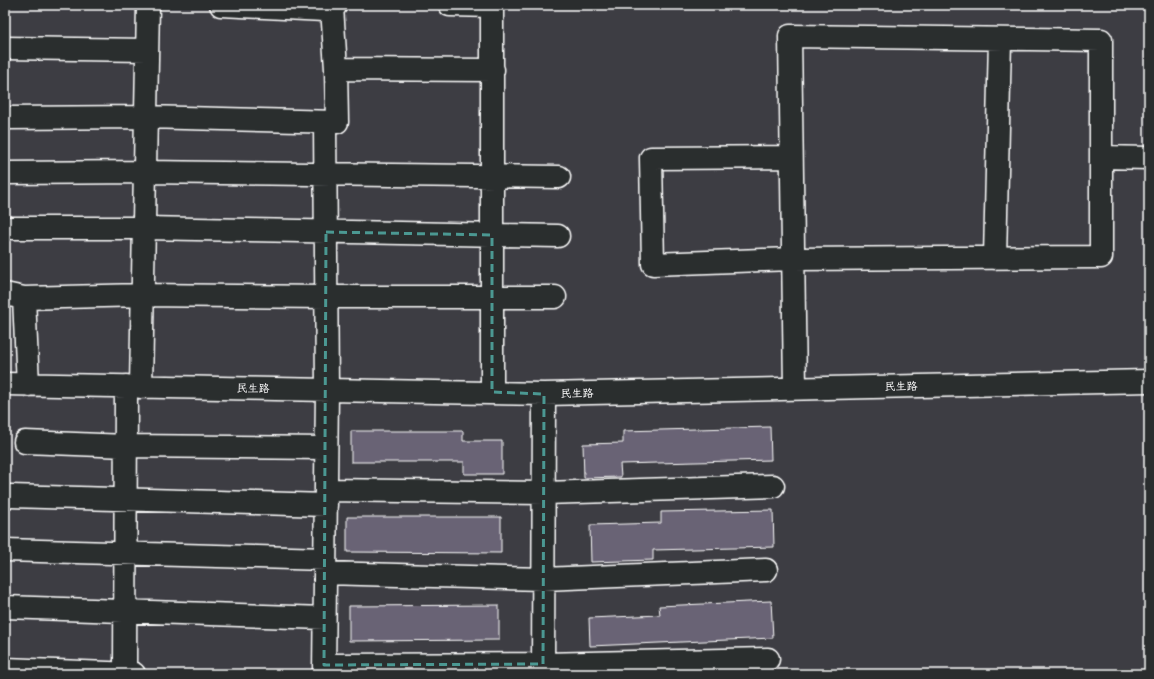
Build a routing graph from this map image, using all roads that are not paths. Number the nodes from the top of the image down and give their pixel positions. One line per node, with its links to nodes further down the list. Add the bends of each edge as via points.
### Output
1 (148, 5): 8 (street)
2 (221, 5): 4 (street, via 324,10)
3 (450, 5): 5 (street)
4 (334, 6): 9 (street)
5 (492, 6): 10 (street)
6 (1000, 39): 14 (street, via 790,36); 15 (street, via 1101,40); 27 (street)
7 (5, 48): 8 (street)
8 (147, 50): 11 (street)
9 (336, 69): 10 (street); 13 (street, via 337,122)
10 (492, 70): 20 (street)
11 (146, 117): 12 (street); 13 (street); 17 (street)
12 (5, 118)
13 (325, 122): 19 (street)
14 (791, 157): 28 (street); 28 (street, via 651,158 652,264)
15 (1101, 157): 16 (street); 27 (street, via 1101,257)
16 (1149, 158)
17 (145, 172): 18 (street); 19 (street); 23 (street)
18 (5, 173)
19 (326, 174): 20 (street); 24 (street)
20 (492, 177): 21 (street); 25 (street)
21 (559, 177)
22 (5, 228): 23 (street)
23 (144, 228): 24 (street); 29 (street)
24 (326, 232): 25 (street); 31 (street)
25 (492, 234): 26 (street); 33 (street)
26 (558, 236)
27 (995, 258): 28 (street)
28 (793, 259): 38 (street)
29 (142, 295): 30 (street); 31 (street); 37 (street)
30 (14, 296): 36 (street)
31 (326, 297): 33 (street); 39 (street)
32 (555, 297): 33 (street)
33 (492, 298): 40 (street)
34 (1149, 381): 38 (street, 民生路)
35 (5, 384): 36 (street, 民生路)
36 (28, 385): 37 (street, 民生路)
37 (134, 386): 39 (street, 民生路); 43 (street)
38 (795, 388): 41 (street, 民生路)
39 (327, 390): 40 (street, 民生路); 44 (street)
40 (492, 392): 41 (street, 民生路)
41 (544, 394): 46 (street)
42 (25, 442): 43 (street)
43 (126, 446): 44 (street); 49 (street)
44 (326, 448): 48 (street)
45 (773, 486): 46 (street)
46 (544, 492): 48 (street); 54 (street)
47 (10, 496): 49 (street)
48 (326, 497): 49 (street); 52 (street)
49 (125, 499): 51 (street)
50 (5, 550): 51 (street)
51 (125, 554): 52 (street); 56 (street)
52 (325, 566): 54 (street); 57 (street)
53 (766, 570): 54 (street)
54 (543, 579): 61 (street)
55 (5, 607): 56 (street)
56 (125, 611): 57 (street); 62 (street)
57 (324, 618): 60 (street)
58 (768, 659): 61 (street)
59 (5, 669): 62 (street)
60 (324, 669): 61 (street)
61 (543, 669)
62 (124, 674): 63 (street)
63 (134, 674)

